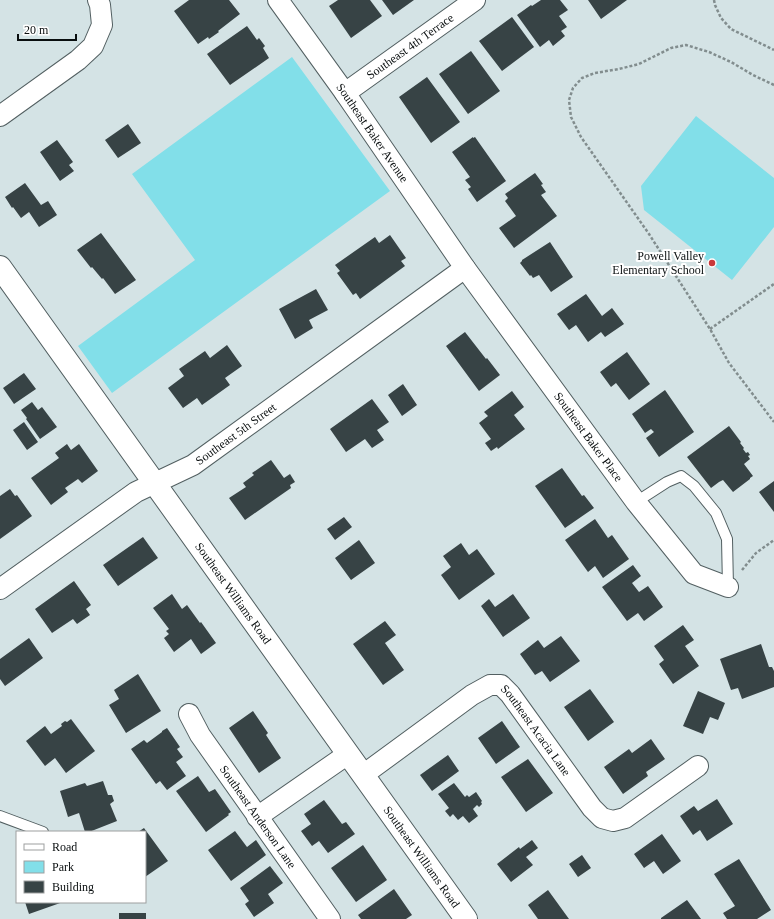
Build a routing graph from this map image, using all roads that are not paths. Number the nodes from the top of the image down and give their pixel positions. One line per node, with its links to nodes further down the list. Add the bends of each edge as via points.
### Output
1 (98, 0): 5 (street, via 102,25 94,46)
2 (278, 0): 4 (street, Southeast Baker Avenue)
3 (475, 0): 4 (street, Southeast 4th Terrace)
4 (345, 93): 7 (street, Southeast Baker Avenue)
5 (0, 116)
6 (0, 267): 8 (street, Southeast Williams Road)
7 (465, 268): 8 (street, Southeast 5th Street, via 194,464); 9 (street, Southeast Baker Place)
8 (154, 483): 11 (street, Southeast 5th Street, via 136,492); 13 (street, Southeast Williams Road)
9 (636, 502): 10 (street, Southeast Baker Place, via 694,574); 10 (lane, via 667,482 682,476 694,486 716,513 727,539)
10 (728, 587)
11 (0, 589)
12 (189, 714): 17 (street, Southeast Anderson Lane, via 200,735)
13 (348, 754): 15 (street, Southeast Williams Road); 17 (street)
14 (698, 766): 15 (street, Southeast Acacia Lane, via 626,818 613,821 602,818 592,808 510,694 501,685 490,685 472,695)
15 (363, 775): 20 (street, Southeast Williams Road)
16 (0, 816): 18 (lane)
17 (257, 817): 19 (street, Southeast Anderson Lane)
18 (40, 831)
19 (330, 919)
20 (466, 919)

